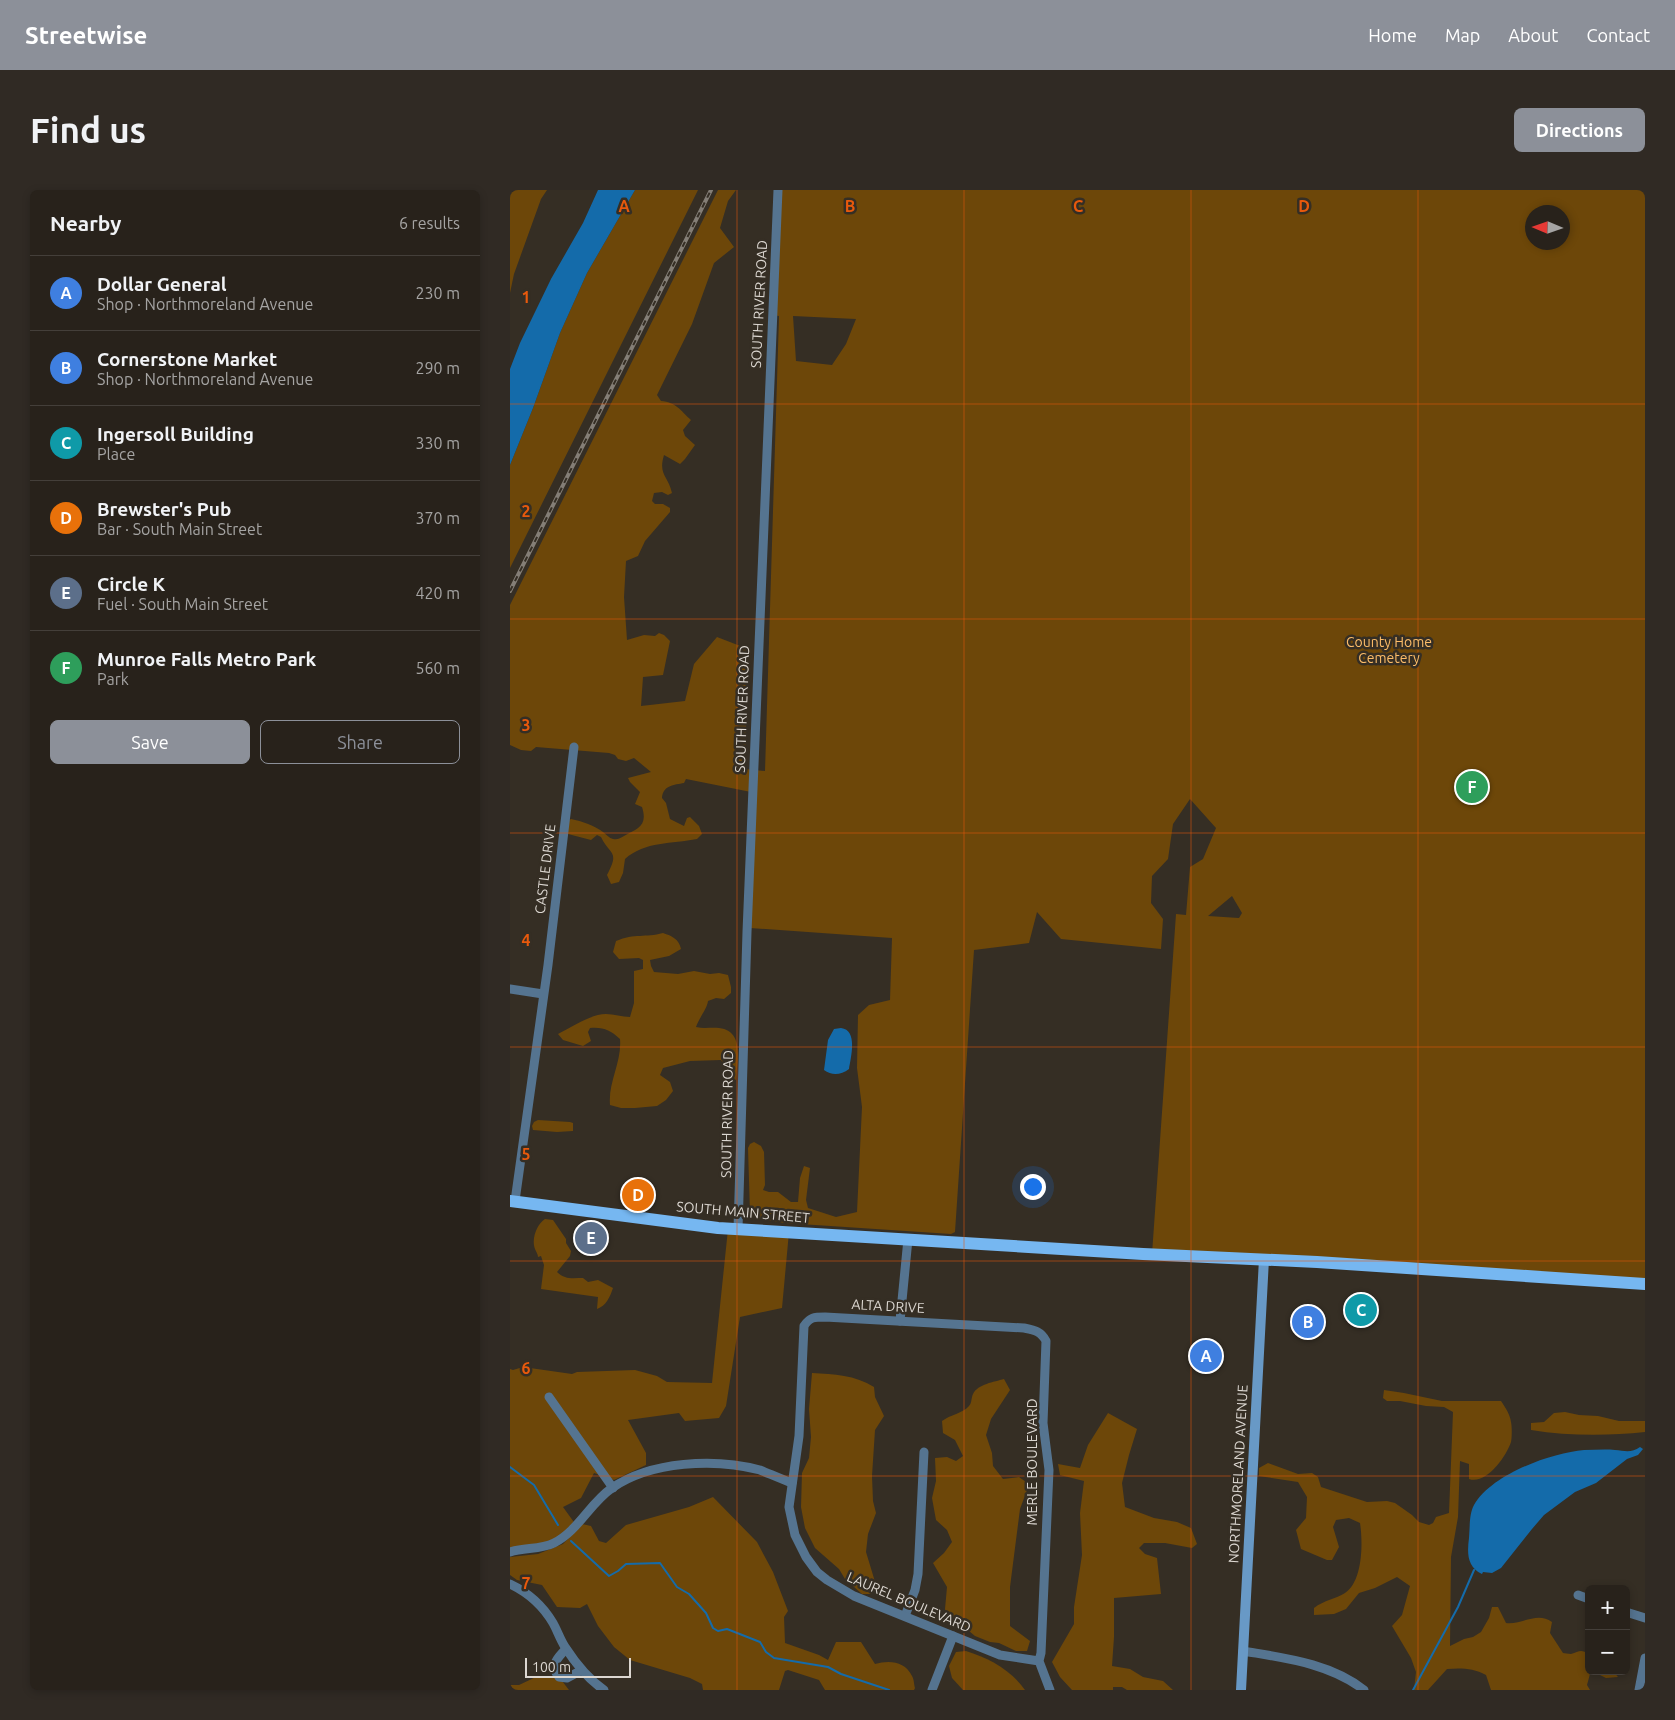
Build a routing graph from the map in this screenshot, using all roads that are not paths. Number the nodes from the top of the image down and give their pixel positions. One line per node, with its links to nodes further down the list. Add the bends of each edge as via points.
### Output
1 (778, 190): 6 (street, SOUTH RIVER ROAD, via 746,954)
2 (574, 747): 4 (street, CASTLE DRIVE)
3 (510, 989): 4 (street)
4 (543, 994): 5 (street, CASTLE DRIVE)
5 (513, 1201): 6 (main road, SOUTH MAIN STREET)
6 (738, 1230): 7 (main road, SOUTH MAIN STREET)
7 (908, 1239): 8 (main road, SOUTH MAIN STREET); 10 (street)
8 (1264, 1259): 9 (main road, SOUTH MAIN STREET); 26 (street, NORTHMORELAND AVENUE)
9 (1645, 1284)
10 (900, 1320): 11 (street, ALTA DRIVE); 12 (street, ALTA DRIVE, via 814,1316 804,1326)
11 (1001, 1327): 28 (street, MERLE BOULEVARD, via 1036,1330 1046,1341 1043,1423 1049,1470)
12 (802, 1353): 15 (street, LAUREL BOULEVARD, via 799,1436)
13 (549, 1396): 16 (street)
14 (924, 1452): 22 (street, via 918,1574)
15 (792, 1483): 16 (street, via 745,1467 690,1464 651,1470); 22 (street, LAUREL BOULEVARD, via 789,1507 794,1535 817,1572 844,1591)
16 (613, 1488): 17 (street, via 560,1539 543,1547)
17 (510, 1552)
18 (510, 1584): 25 (street, via 540,1606 553,1622)
19 (1578, 1595): 20 (street)
20 (1585, 1598)
21 (1630, 1613): 23 (street)
22 (905, 1616): 24 (street, LAUREL BOULEVARD)
23 (1645, 1618)
24 (953, 1636): 28 (street, LAUREL BOULEVARD, via 1000,1655); 31 (street)
25 (566, 1649): 29 (street); 29 (street, via 555,1660 559,1677 567,1678)
26 (1243, 1651): 33 (street, NORTHMORELAND AVENUE); 34 (street, via 1312,1665 1345,1678)
27 (1645, 1658): 35 (street)
28 (1039, 1661): 32 (street, MERLE BOULEVARD)
29 (582, 1670): 30 (street)
30 (604, 1690)
31 (932, 1690)
32 (1050, 1690)
33 (1241, 1690)
34 (1364, 1690)
35 (1639, 1690)

